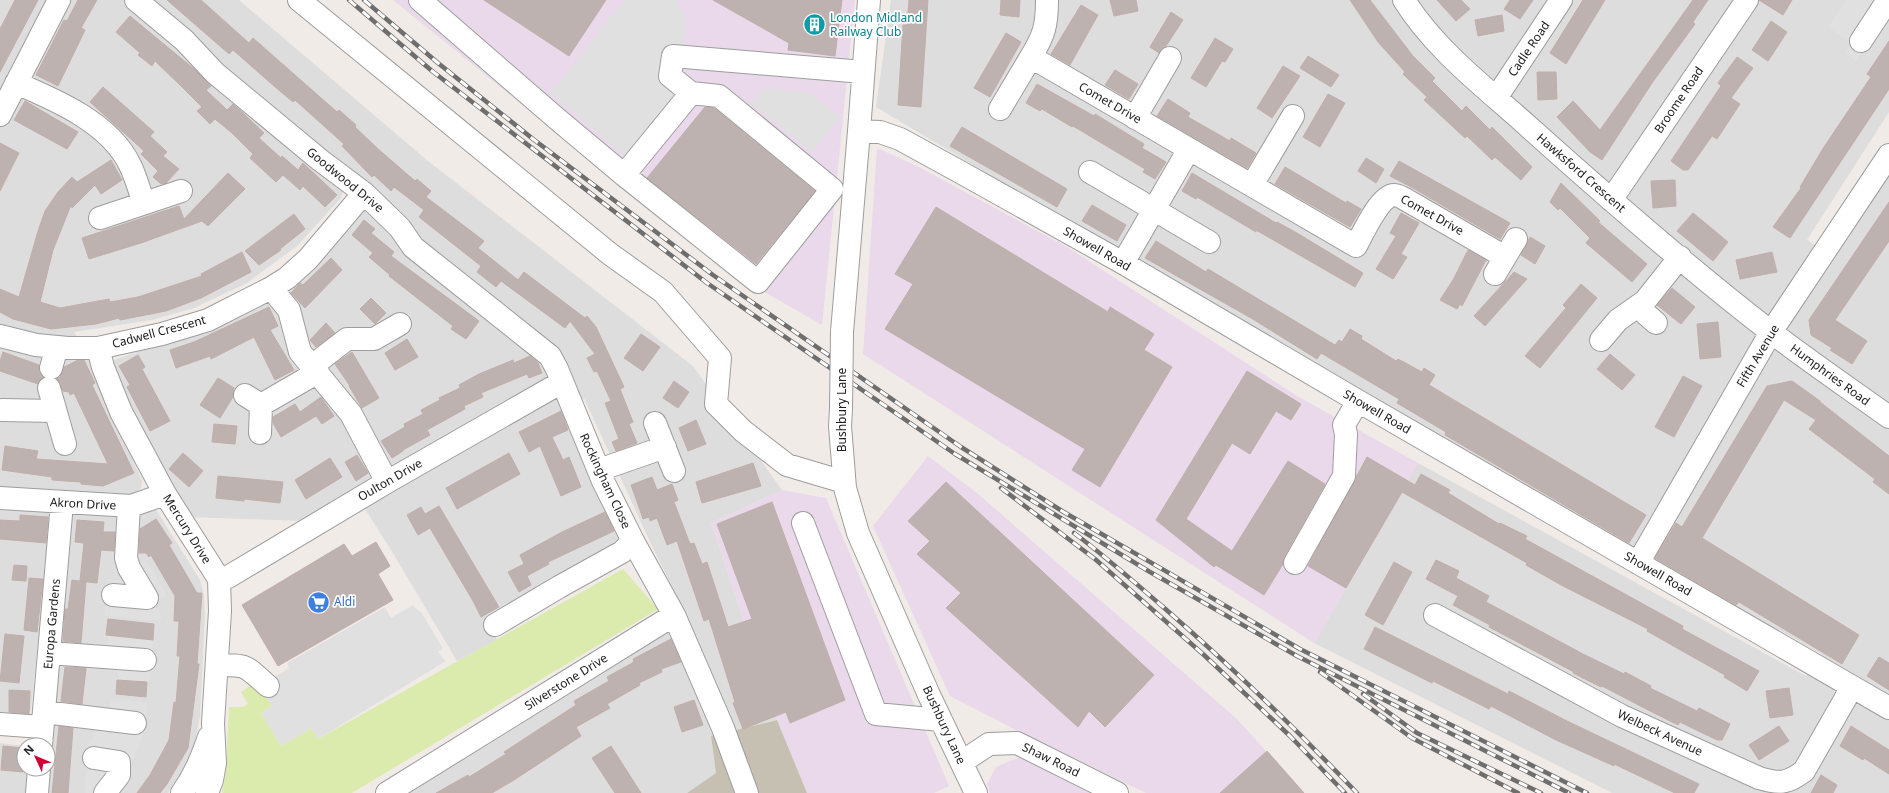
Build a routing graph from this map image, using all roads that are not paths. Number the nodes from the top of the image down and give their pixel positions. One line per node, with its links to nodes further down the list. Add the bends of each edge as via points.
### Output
1 (59, 0): 16 (street)
2 (136, 0): 30 (street, Goodwood Drive, via 184,40 221,78)
3 (299, 0): 61 (street, via 610,254 663,292 720,358 716,404 743,431 787,465)
4 (420, 0): 27 (street)
5 (869, 0): 15 (street, Bushbury Lane)
6 (1047, 0): 13 (street, via 1046,25)
7 (1404, 0): 18 (street, Hawksford Crescent, via 1412,14 1433,38)
8 (1561, 0): 18 (street, Cadle Road)
9 (1747, 0): 31 (street, Broome Road)
10 (1888, 0): 11 (street)
11 (1882, 23): 12 (street)
12 (1861, 41)
13 (1031, 57): 19 (street); 22 (street, Comet Drive)
14 (1170, 58): 22 (street)
15 (863, 72): 17 (street, via 673,56 670,76); 23 (street, Bushbury Lane)
16 (16, 84): 20 (street); 32 (street, via 42,94 93,122 130,164)
17 (691, 93): 27 (street); 27 (street, via 719,96 832,189 758,282)
18 (1496, 98): 31 (street, Hawksford Crescent)
19 (1000, 110)
20 (0, 115)
21 (1293, 116): 28 (street)
22 (1135, 118): 24 (street, Comet Drive)
23 (859, 131): 38 (street, Showell Road, via 880,132 900,139); 61 (street, Bushbury Lane, bridge, via 842,332 840,426)
24 (1189, 149): 28 (street, Comet Drive); 33 (street)
25 (1889, 155): 43 (street, Fifth Avenue)
26 (1090, 172): 33 (street)
27 (624, 175)
28 (1252, 186): 36 (street, Comet Drive, via 1356,246 1380,204 1386,197 1394,195)
29 (181, 191): 32 (street)
30 (364, 193): 39 (street, Cadwell Crescent, via 308,259 287,278); 49 (street, Goodwood Drive, via 395,223 413,247 550,356)
31 (1611, 200): 37 (street, Hawksford Crescent)
32 (144, 203): 34 (street)
33 (1154, 209): 35 (street); 38 (street)
34 (100, 218)
35 (1210, 242)
36 (1506, 256)
37 (1680, 257): 40 (street); 43 (street, Hawksford Crescent)
38 (1123, 263): 50 (street, Showell Road)
39 (270, 288): 47 (street, Cadwell Crescent, via 208,320 162,334); 48 (street, via 289,310 300,352)
40 (1638, 307): 41 (street); 45 (street, via 1628,311)
41 (1656, 323)
42 (400, 324): 48 (street, via 374,339 347,339)
43 (1772, 332): 53 (street, Humphries Road); 69 (street, Fifth Avenue)
44 (0, 336): 46 (street, Cadwell Crescent, via 36,345)
45 (1601, 340)
46 (57, 347): 47 (street, Cadwell Crescent); 52 (street, via 50,378)
47 (98, 348): 62 (street, Mercury Drive, via 121,412)
48 (315, 369): 55 (street, via 253,400); 60 (street, via 351,414)
49 (562, 382): 58 (street, Rockingham Close); 60 (street, Oulton Drive)
50 (1358, 401): 68 (street, via 1344,425 1344,476); 69 (street, Showell Road)
51 (2, 410): 52 (street)
52 (55, 411): 56 (street)
53 (1889, 417)
54 (655, 423): 57 (street)
55 (260, 432)
56 (65, 444)
57 (665, 447): 58 (street); 59 (street)
58 (599, 470): 67 (street, Rockingham Close)
59 (674, 471)
60 (387, 482): 70 (street, Oulton Drive, via 228,577)
61 (844, 482): 81 (street, Bushbury Lane, via 858,533)
62 (165, 494): 65 (street, Akron Drive); 70 (street, Mercury Drive)
63 (0, 498): 64 (street, Akron Drive)
64 (62, 503): 65 (street, Akron Drive); 75 (street, Europa Gardens)
65 (129, 506): 71 (street, via 126,558 147,598)
66 (803, 523): 81 (street, via 876,714)
67 (633, 541): 73 (street); 74 (street, Rockingham Close, via 622,552)
68 (1295, 563)
69 (1638, 563): 79 (street, Showell Road)
70 (218, 579): 77 (street, Mercury Drive, via 220,611)
71 (113, 595)
72 (1435, 614): 79 (street, Welbeck Avenue, via 1622,716 1759,778 1774,782 1794,778 1804,771)
73 (674, 615): 93 (street, Silverstone Drive); 94 (street, via 723,728)
74 (495, 625)
75 (49, 653): 76 (street); 85 (street, Europa Gardens)
76 (145, 660)
77 (217, 665): 78 (street, via 241,665); 83 (street, Mercury Drive)
78 (268, 686)
79 (1852, 687): 80 (street, Showell Road)
80 (1889, 708)
81 (941, 720): 87 (street, Bushbury Lane)
82 (135, 722): 85 (street)
83 (213, 723): 91 (street, Mercury Drive, via 203,757 192,780); 92 (street, Mercury Drive, via 215,763 212,780)
84 (0, 724): 85 (street)
85 (42, 728)
86 (94, 758): 90 (street, via 119,762 119,775)
87 (962, 762): 95 (street, Bushbury Lane); 96 (street, Shaw Road, via 989,744 1017,743)
88 (38, 777): 89 (street)
89 (37, 793)
90 (105, 793)
91 (182, 793)
92 (206, 793)
93 (387, 793)
94 (747, 793)
95 (976, 793)
96 (1117, 793)

